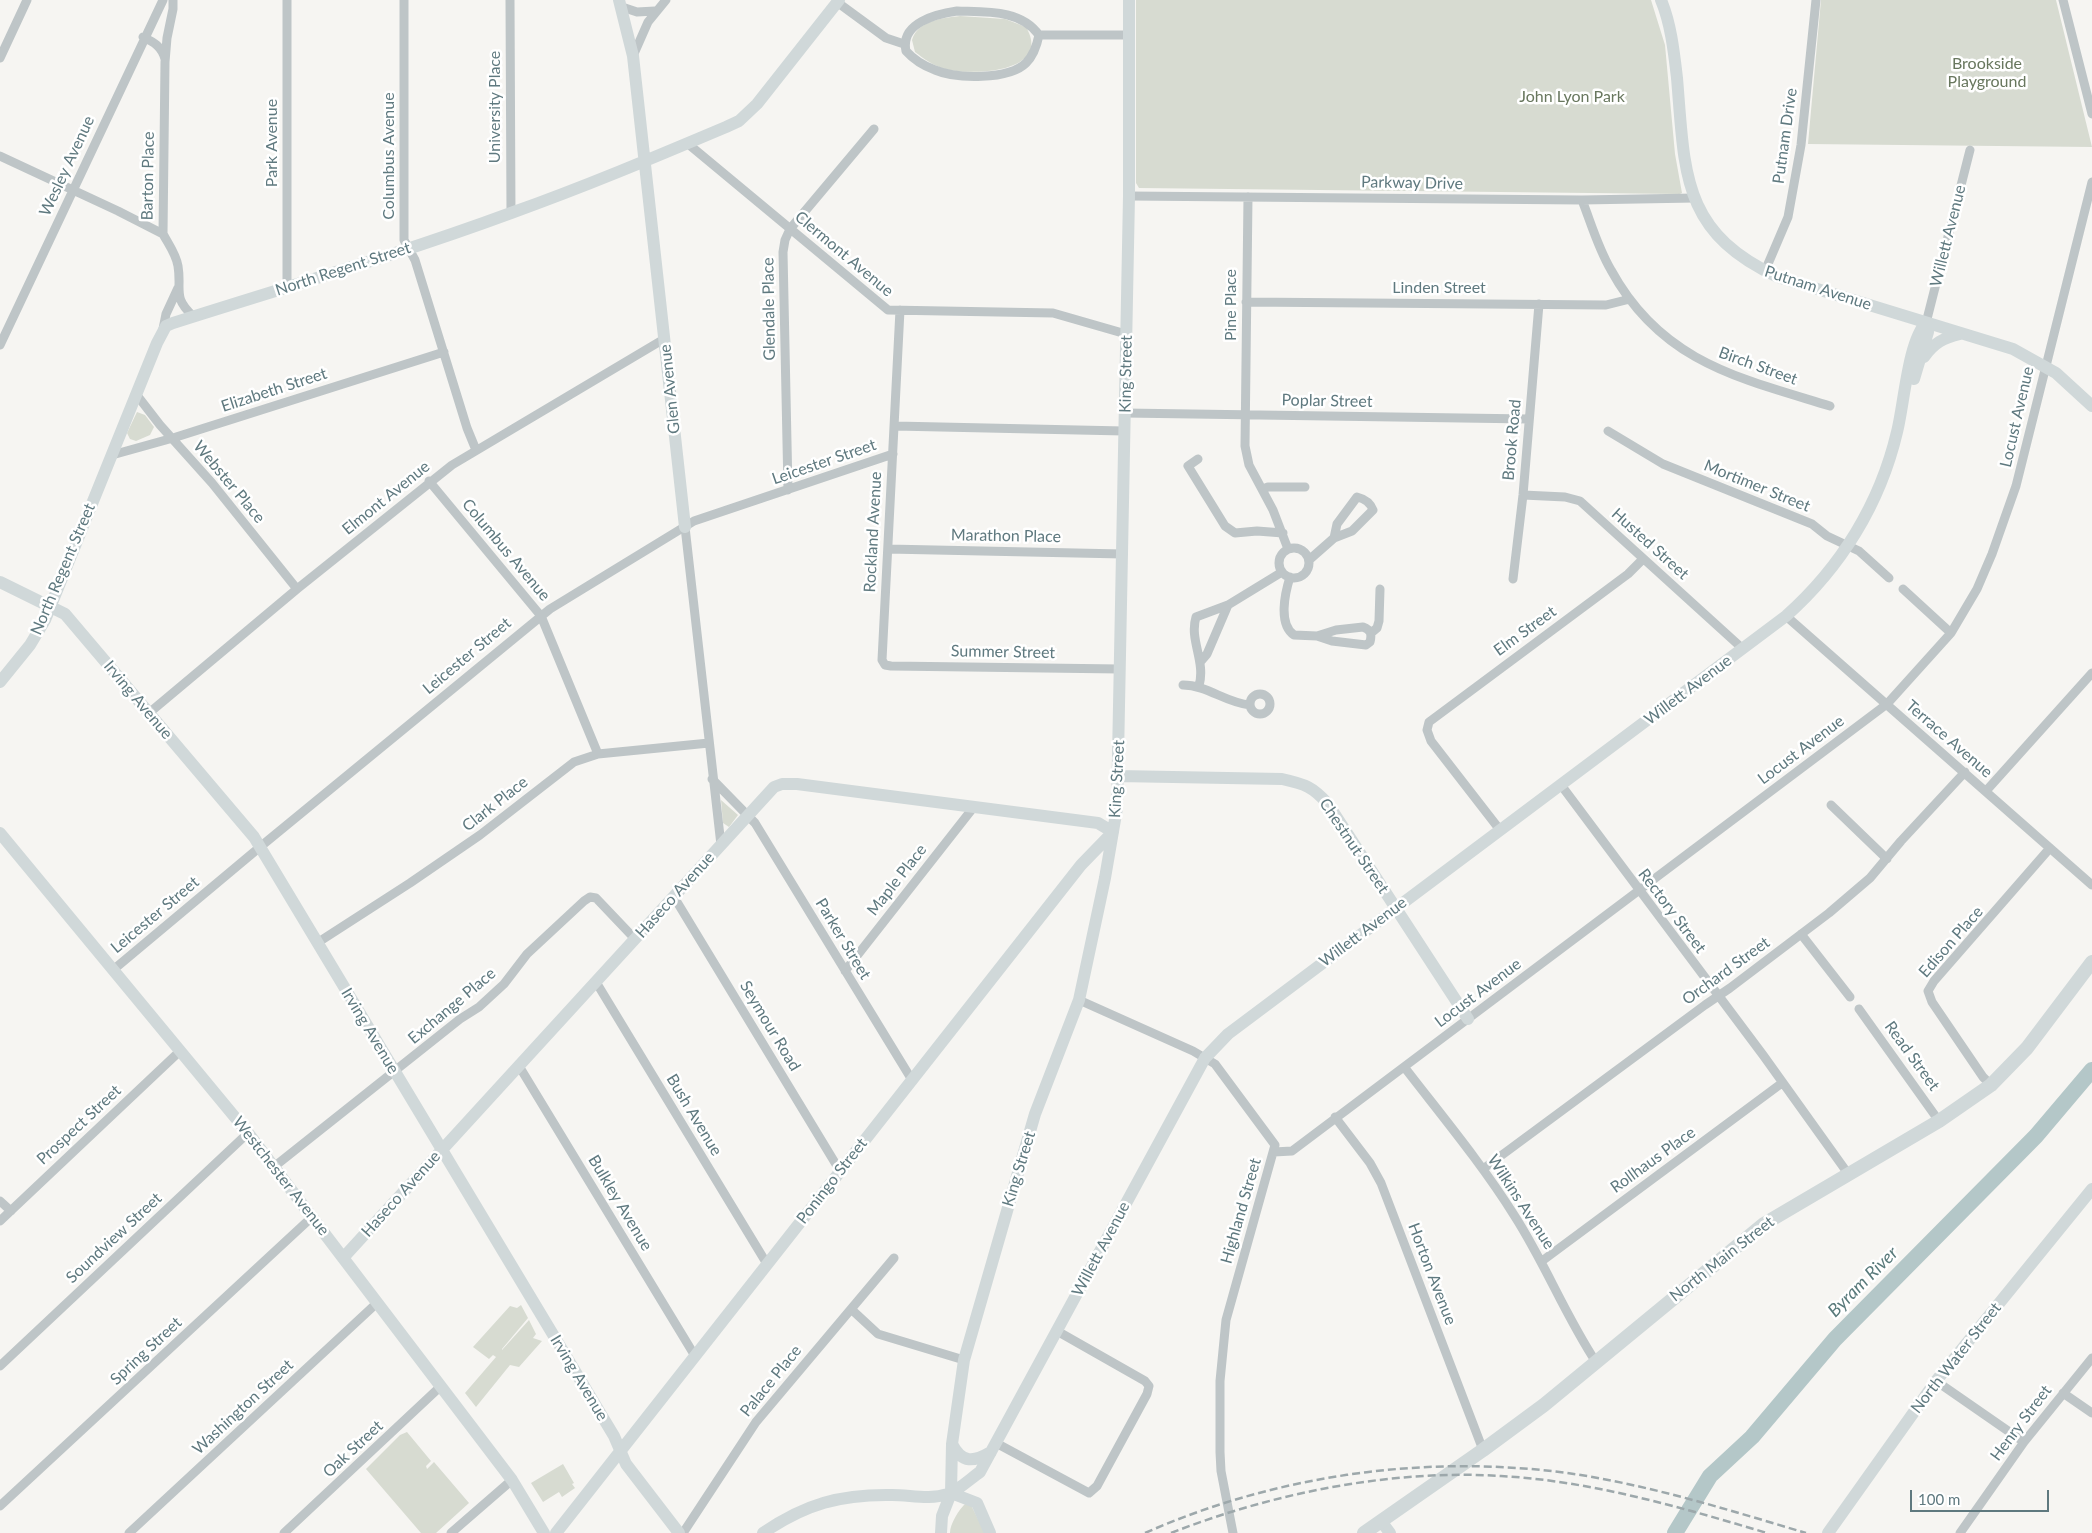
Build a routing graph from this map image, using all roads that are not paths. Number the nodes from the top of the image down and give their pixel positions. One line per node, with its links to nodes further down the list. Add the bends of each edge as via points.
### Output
1 (27, 0): 20 (street)
2 (162, 0): 17 (street, Wesley Avenue)
3 (173, 0): 21 (street, Barton Place)
4 (287, 0): 39 (street, Park Avenue)
5 (404, 0): 37 (street, Columbus Avenue, via 404,240)
6 (510, 0): 34 (street, University Place)
7 (666, 0): 14 (street)
8 (1129, 0): 16 (street, King Street)
9 (1661, 0): 32 (street, Putnam Avenue, via 1675,56 1682,144)
10 (1816, 0): 38 (street, Putnam Drive, via 1802,145 1788,217)
11 (2063, 0): 22 (street)
12 (838, 1): 18 (street, via 886,38); 24 (street, North Regent Street, via 750,111 739,121)
13 (621, 4): 14 (street, via 636,12); 19 (street, Glen Avenue)
14 (655, 11): 19 (street)
15 (1039, 35): 16 (street); 18 (street, via 1025,22 1011,16 957,11 923,21 911,30); 18 (street, via 1026,63 1007,73 978,76 937,71 912,57)
16 (1129, 35): 30 (street, King Street)
17 (144, 38): 21 (street, via 160,48); 29 (street, Wesley Avenue)
18 (904, 44)
19 (633, 56): 27 (street, Glen Avenue)
20 (0, 58)
21 (165, 62): 36 (street, Barton Place)
22 (2092, 114)
23 (874, 129): 35 (street, Glendale Place)
24 (687, 144): 27 (street, North Regent Street); 35 (street, Clermont Avenue)
25 (1970, 150): 46 (street, Willett Avenue)
26 (0, 156): 29 (street)
27 (644, 160): 34 (street, North Regent Street); 50 (street, Glen Avenue)
28 (2092, 182): 54 (street, Locust Avenue)
29 (72, 190): 36 (street); 51 (street, Wesley Avenue)
30 (1129, 196): 31 (street, Parkway Drive); 49 (street, King Street)
31 (1248, 196): 33 (street, Parkway Drive); 42 (street, Pine Place)
32 (1695, 198): 33 (street, Parkway Drive); 38 (street, Putnam Avenue, via 1702,216 1724,244)
33 (1582, 200): 41 (street, Birch Street, via 1610,269)
34 (511, 214): 37 (street, North Regent Street)
35 (790, 229): 44 (street, Clermont Avenue, via 888,310); 72 (street, Glendale Place, via 783,252)
36 (163, 234): 40 (street, Barton Place, via 175,255)
37 (408, 248): 39 (street, North Regent Street); 52 (street, Columbus Avenue, via 415,260)
38 (1765, 271): 46 (street, Putnam Avenue, via 1822,292)
39 (287, 287): 45 (street, North Regent Street)
40 (178, 288): 45 (street, Barton Place, via 181,304); 47 (street, Barton Place)
41 (1630, 299): 43 (street, Linden Street, via 1606,305); 56 (street, Birch Street, via 1676,344 1716,369)
42 (1246, 302): 43 (street, Linden Street); 60 (street, Pine Place)
43 (1539, 304): 61 (street, Brook Road)
44 (900, 310): 49 (street, Clermont Avenue, via 1053,313); 62 (street, Rockland Avenue)
45 (193, 316): 47 (street, North Regent Street, via 172,323)
46 (1926, 322): 48 (street, Putnam Avenue); 53 (street, Willett Avenue, via 1928,332); 58 (street, Willett Avenue, via 1920,329 1913,353)
47 (162, 332): 55 (street, North Regent Street)
48 (1962, 333): 53 (street, via 1939,341); 54 (street, Putnam Avenue, via 2013,349)
49 (1126, 334): 59 (street, King Street)
50 (664, 339): 66 (street, Elmont Avenue); 75 (street, Glen Avenue)
51 (0, 345)
52 (444, 352): 65 (street, Elizabeth Street); 66 (street, Columbus Avenue)
53 (1919, 363): 58 (street, Willett Avenue)
54 (2045, 366): 57 (street, Putnam Avenue); 96 (street, Locust Avenue, via 2008,512 1977,589)
55 (136, 394): 65 (street, Webster Place); 68 (street, North Regent Street)
56 (1830, 406)
57 (2092, 406)
58 (1902, 410): 78 (street, Willett Avenue, via 1879,490)
59 (1125, 413): 60 (street, Poplar Street); 63 (street, King Street)
60 (1246, 414): 61 (street, Poplar Street); 73 (street, Pine Place, via 1246,456)
61 (1529, 419): 74 (street, Brook Road)
62 (895, 426): 63 (street); 67 (street, Rockland Avenue)
63 (1124, 431): 81 (street, King Street)
64 (1608, 431): 78 (street, Mortimer Street, via 1663,464 1800,518)
65 (173, 438): 68 (street, Elizabeth Street); 88 (street, Webster Place)
66 (476, 450): 70 (street, Elmont Avenue)
67 (893, 454): 72 (street, Leicester Street); 79 (street, Rockland Avenue)
68 (112, 455): 92 (street, North Regent Street)
69 (1198, 459): 76 (street, via 1188,466 1225,526 1235,533)
70 (429, 481): 88 (street, Elmont Avenue); 93 (street, Columbus Avenue)
71 (1305, 487): 73 (street, via 1268,487)
72 (788, 490): 75 (street, Leicester Street, via 694,521)
73 (1264, 490): 76 (street, Pine Place)
74 (1522, 495): 82 (street, Husted Street, via 1566,496 1580,501); 86 (street, Brook Road)
75 (685, 527): 93 (street, Leicester Street); 109 (street, Glen Avenue)
76 (1283, 533): 80 (street, Pine Place)
77 (1334, 538): 77 (street, via 1352,530 1370,515 1373,510 1370,504 1356,497 1352,500 1337,524); 83 (street)
78 (1848, 546): 85 (street, Mortimer Street, via 1859,551); 94 (street, Willett Avenue, via 1811,593)
79 (888, 549): 81 (street, Marathon Place); 100 (street, Rockland Avenue, via 881,654)
80 (1288, 549): 83 (street, via 1303,551); 84 (street, via 1280,557 1279,566)
81 (1123, 554): 101 (street, King Street)
82 (1643, 559): 98 (street, Husted Street); 119 (street, Elm Street, via 1628,574 1433,718 1427,727 1431,741)
83 (1308, 560): 84 (street, via 1305,573 1296,578)
84 (1286, 575): 91 (street); 97 (street, via 1287,627 1294,635)
85 (1889, 578)
86 (1513, 579)
87 (0, 582): 92 (street, Irving Avenue)
88 (297, 589): 108 (street, Elmont Avenue)
89 (1380, 589): 95 (street, via 1378,628)
90 (1903, 589): 96 (street)
91 (1228, 605): 99 (street); 99 (street, via 1196,617 1196,646)
92 (50, 606): 103 (street, North Regent Street, via 30,645); 108 (street, Irving Avenue, via 65,614)
93 (541, 616): 110 (street, Columbus Avenue); 123 (street, Leicester Street)
94 (1786, 616): 98 (street, Willett Avenue); 106 (street, Terrace Avenue)
95 (1371, 633): 97 (street, via 1363,627); 97 (street, via 1370,642 1362,645)
96 (1951, 633): 106 (street, Locust Avenue)
97 (1316, 636)
98 (1742, 649): 114 (street, Willett Avenue)
99 (1201, 661): 105 (street)
100 (886, 664): 101 (street, Summer Street)
101 (1120, 669): 112 (street, King Street)
102 (2092, 673): 115 (street)
103 (0, 682)
104 (1183, 685): 105 (street)
105 (1199, 686): 107 (street)
106 (1887, 704): 111 (street, Terrace Avenue); 127 (street, Locust Avenue)
107 (1250, 705)
108 (150, 713): 123 (street, Irving Avenue)
109 (709, 743): 110 (street, Clark Place); 113 (street, Glen Avenue)
110 (598, 754): 132 (street, Clark Place, via 574,762 480,835)
111 (1965, 772): 115 (street, Terrace Avenue); 125 (street, Orchard Street)
112 (1118, 776): 120 (street, King Street); 129 (street, Chestnut Street, via 1282,779 1303,784 1316,791 1328,804)
113 (712, 779): 118 (street); 122 (street, Glen Avenue)
114 (1561, 785): 119 (street, Willett Avenue); 127 (street, Rectory Street)
115 (1986, 791): 124 (street, Terrace Avenue)
116 (1831, 805): 125 (street)
117 (972, 808): 118 (street, Haseco Avenue, via 782,784 774,787); 120 (street, Haseco Avenue, via 1098,824); 135 (street, Maple Place)
118 (748, 815): 122 (street, Haseco Avenue); 135 (street, Parker Street)
119 (1500, 830): 129 (street, Willett Avenue)
120 (1113, 832): 139 (street, King Street); 147 (street, Poningo Street, via 1081,865)
121 (0, 833): 134 (street, Westchester Avenue)
122 (721, 845): 128 (street, Haseco Avenue)
123 (260, 847): 132 (street, Irving Avenue); 134 (street, Leicester Street)
124 (2050, 848): 126 (street, Terrace Avenue); 149 (street, Edison Place, via 1928,991 1932,1002)
125 (1887, 859): 130 (street, Orchard Street, via 1870,878)
126 (2092, 885)
127 (1639, 892): 137 (street, Rectory Street); 141 (street, Locust Avenue)
128 (674, 897): 131 (street, Haseco Avenue); 157 (street, Seymour Road)
129 (1396, 908): 141 (street, Chestnut Street); 143 (street, Willett Avenue, via 1228,1034)
130 (1801, 934): 137 (street, Orchard Street); 138 (street)
131 (635, 939): 136 (street, Haseco Avenue); 146 (street, Exchange Place, via 596,898 590,897 538,944 504,984 479,1007)
132 (317, 943): 146 (street, Irving Avenue)
133 (2092, 962): 149 (main road, North Main Street, via 2027,1048)
134 (113, 970): 142 (street, Westchester Avenue)
135 (845, 972): 147 (street, Parker Street)
136 (596, 982): 144 (street, Haseco Avenue); 167 (street, Bush Avenue)
137 (1718, 996): 148 (street, Rectory Street); 156 (street, Orchard Street)
138 (1850, 997)
139 (1079, 1000): 143 (street, Highland Street); 173 (street, King Street, via 1035,1114)
140 (1859, 1009): 151 (street, Read Street)
141 (1468, 1018): 145 (street, Locust Avenue)
142 (180, 1051): 152 (street, Westchester Avenue); 161 (street, Prospect Street)
143 (1205, 1058): 154 (street, Highland Street, via 1215,1064 1269,1135 1275,1145); 170 (street, Willett Avenue)
144 (519, 1066): 153 (street, Haseco Avenue); 171 (street, Bulkley Avenue)
145 (1405, 1068): 150 (street, Locust Avenue); 156 (street, Wilkins Avenue)
146 (394, 1073): 153 (street, Irving Avenue); 155 (street, Exchange Place)
147 (912, 1080): 157 (street, Poningo Street)
148 (1782, 1083): 158 (street, Rectory Street); 166 (street, Rollhaus Place)
149 (1991, 1085): 151 (main road, North Main Street)
150 (1335, 1117): 154 (street, Locust Avenue, via 1292,1151); 183 (street, Horton Avenue, via 1381,1183)
151 (1939, 1121): 158 (main road, North Main Street)
152 (248, 1133): 155 (street, Westchester Avenue); 175 (street, Soundview Street)
153 (441, 1150): 164 (street, Haseco Avenue); 184 (street, Irving Avenue, via 614,1436)
154 (1274, 1152): 199 (street, Highland Street, via 1226,1320 1223,1341 1220,1452)
155 (275, 1166): 162 (street, Westchester Avenue)
156 (1483, 1169): 166 (street, Wilkins Avenue)
157 (840, 1171): 167 (street, Poningo Street)
158 (1849, 1175): 174 (main road, North Main Street, via 1752,1232)
159 (2092, 1189): 176 (street, North Water Street)
160 (0, 1201): 161 (street)
161 (11, 1211): 163 (street, Prospect Street)
162 (312, 1217): 164 (street, Westchester Avenue); 187 (street, Spring Street)
163 (0, 1221)
164 (343, 1258): 168 (street, Westchester Avenue)
165 (894, 1258): 169 (street, Palace Place)
166 (1542, 1261): 174 (street, Wilkins Avenue, via 1579,1336)
167 (767, 1264): 171 (street, Poningo Street)
168 (378, 1302): 177 (street, Westchester Avenue); 189 (street, Washington Street)
169 (850, 1309): 173 (street, via 878,1334); 195 (street, Palace Place, via 756,1422)
170 (1057, 1330): 182 (street, Willett Avenue); 182 (street, via 1145,1381 1149,1386 1147,1394 1096,1486 1089,1493)
171 (695, 1356): 184 (street, Poningo Street)
172 (2092, 1358): 178 (street, Henry Street)
173 (964, 1360): 181 (street, King Street)
174 (1596, 1362): 183 (main road, North Main Street)
175 (0, 1366)
176 (1936, 1381): 180 (street); 202 (street, North Water Street)
177 (441, 1386): 185 (street, Westchester Avenue); 190 (street, Oak Street)
178 (2063, 1393): 179 (street); 180 (street, Henry Street)
179 (2092, 1413)
180 (2024, 1442): 203 (street, Henry Street)
181 (952, 1444): 182 (street, via 960,1456 971,1460 982,1458); 186 (street, King Street)
182 (994, 1448): 186 (street, Willett Avenue, via 980,1472)
183 (1483, 1450): 188 (main road, North Main Street)
184 (620, 1451): 193 (street, Poningo Street); 194 (street, Irving Avenue, via 626,1464)
185 (512, 1480): 191 (street); 192 (street, Westchester Avenue)
186 (951, 1493): 196 (street, via 932,1498 877,1495 828,1500 791,1514); 197 (street, King Street, via 942,1516); 198 (street, via 976,1503)
187 (0, 1506)
188 (1381, 1522): 200 (main road, North Main Street); 201 (street)
189 (128, 1533)
190 (284, 1533)
191 (451, 1533)
192 (544, 1533)
193 (556, 1533)
194 (679, 1533)
195 (683, 1533)
196 (763, 1533)
197 (941, 1533)
198 (990, 1533)
199 (1233, 1533)
200 (1364, 1533)
201 (1390, 1533)
202 (1828, 1533)
203 (1960, 1533)

